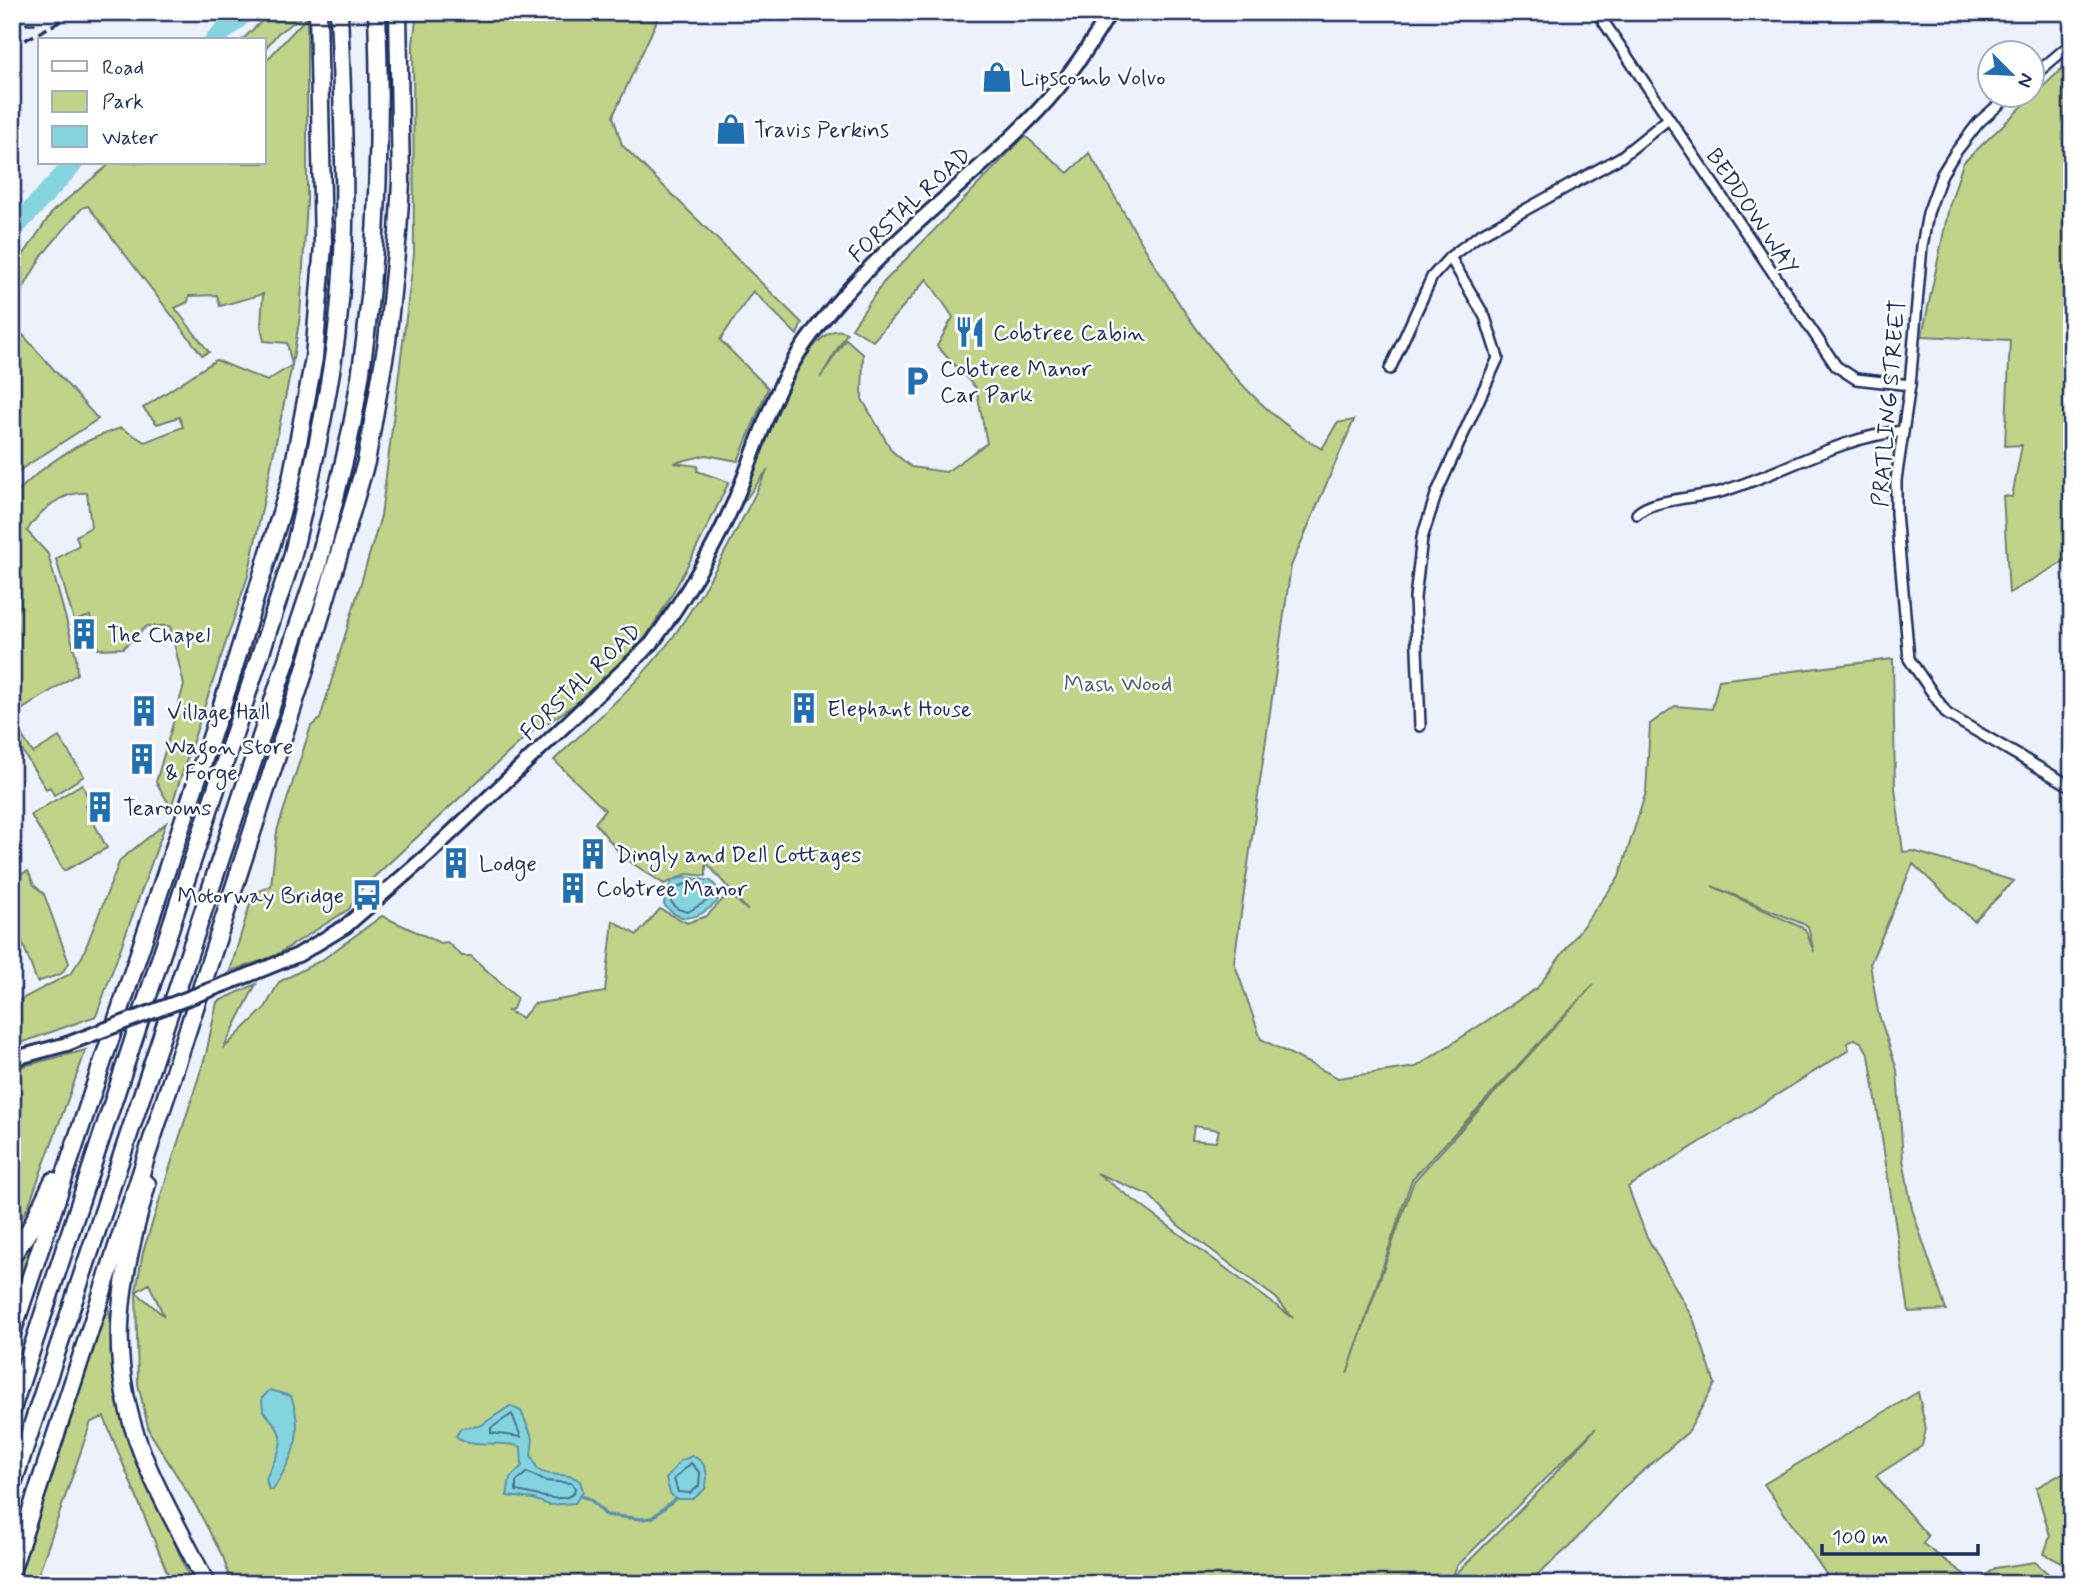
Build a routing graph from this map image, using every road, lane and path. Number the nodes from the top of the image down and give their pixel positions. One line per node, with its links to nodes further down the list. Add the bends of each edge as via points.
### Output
1 (318, 12): 18 (highway, via 323,245 314,358 291,480 229,684)
2 (339, 12): 23 (highway, via 343,248 337,335 323,425 292,558)
3 (376, 12): 24 (highway, via 379,165 373,284 354,416 317,569)
4 (398, 12): 20 (highway, via 401,181 393,293 366,462 303,676)
5 (1110, 12): 19 (street, FORSTAL ROAD, bridge, via 1028,122 877,261 806,343 767,412 728,516 652,643 449,836 346,926 298,955 250,975 67,1044)
6 (1597, 12): 10 (street, BEDDOW WAY)
7 (2072, 43): 8 (street)
8 (2046, 65)
9 (1996, 108): 13 (street, PRATLING STREET, via 1967,136 1933,194 1922,246)
10 (1667, 120): 11 (street, via 1621,157 1478,236); 13 (street, BEDDOW WAY, via 1836,366 1856,379)
11 (1450, 257): 12 (street, via 1432,277); 16 (street, via 1485,317 1498,358 1437,492 1422,538 1415,598)
12 (1390, 369)
13 (1910, 385): 14 (street, PRATLING STREET)
14 (1903, 431): 15 (street, via 1864,437 1749,483 1654,505); 17 (street, PRATLING STREET, via 1896,513 1909,659 1947,714)
15 (1637, 514)
16 (1420, 726)
17 (2072, 787)
18 (110, 1035): 21 (highway, via 51,1186); 22 (highway)
19 (12, 1059)
20 (174, 1073): 25 (highway); 26 (highway, via 128,1253 118,1317 118,1353 122,1390 143,1456)
21 (12, 1256)
22 (12, 1333)
23 (12, 1409)
24 (12, 1486)
25 (12, 1569)
26 (206, 1584)

